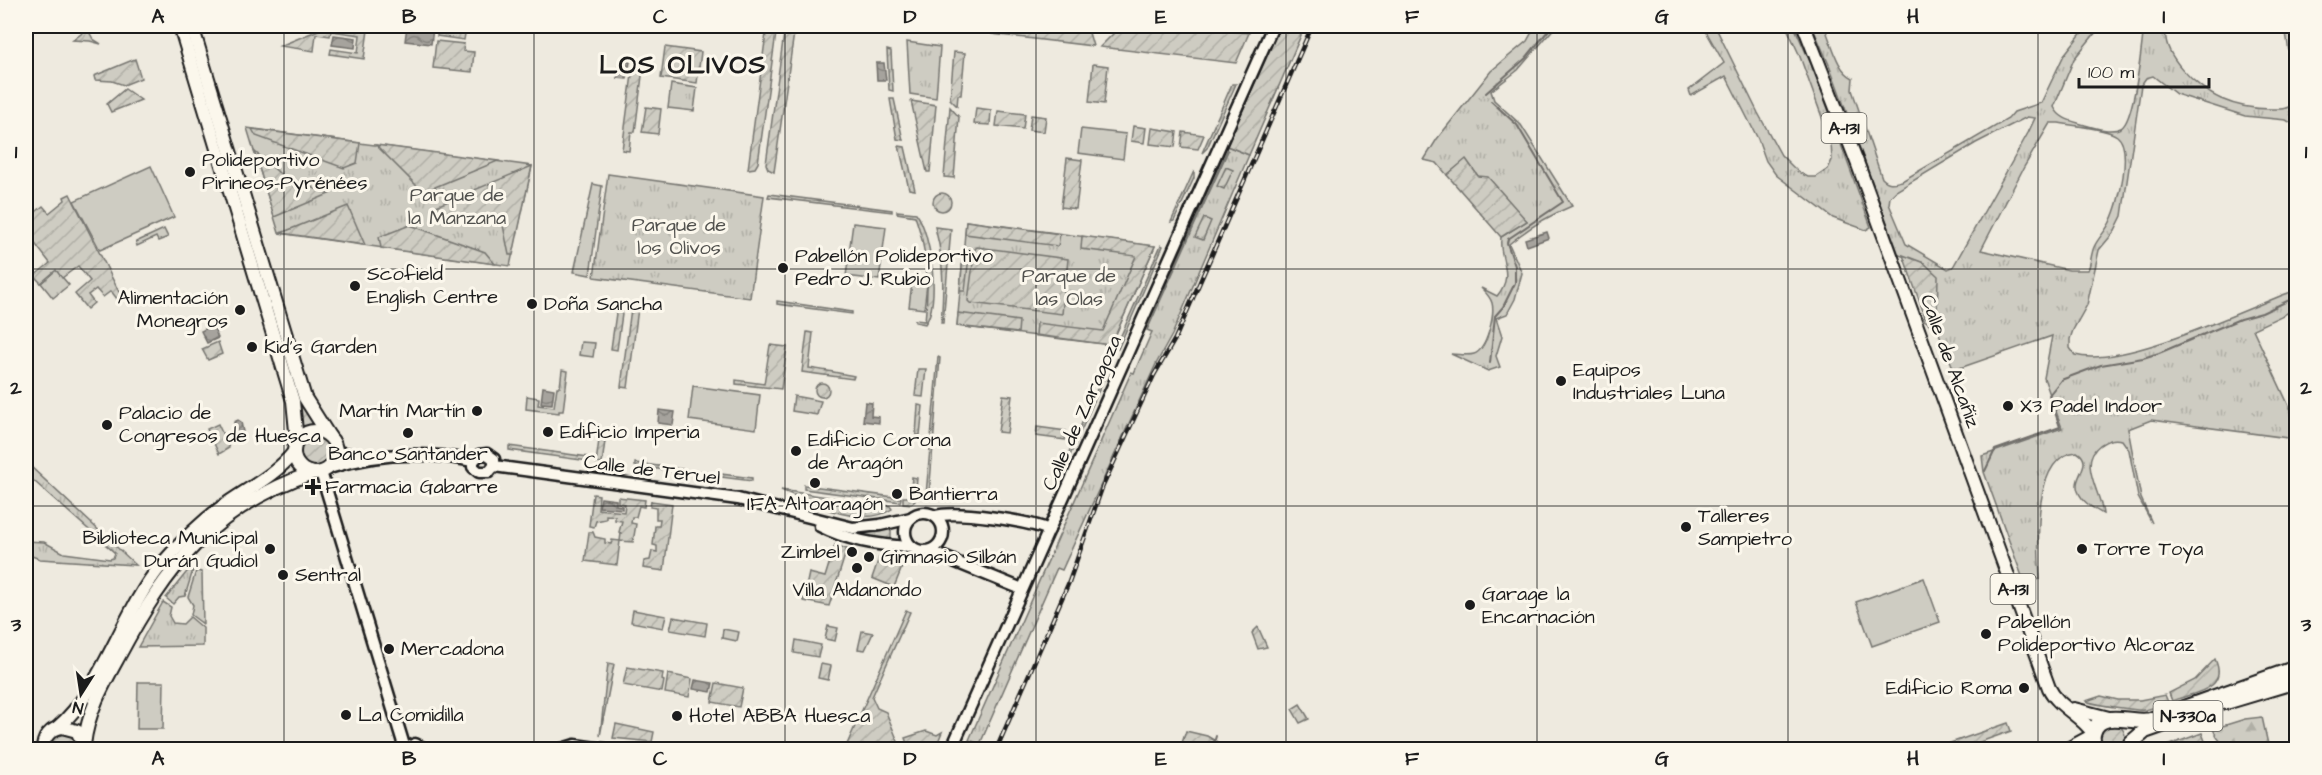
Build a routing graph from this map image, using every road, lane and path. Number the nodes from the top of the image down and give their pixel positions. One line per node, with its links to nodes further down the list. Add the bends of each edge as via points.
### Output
1 (180, 26): 6 (main road, via 293,401)
2 (192, 26): 5 (main road, via 305,398)
3 (1273, 26): 13 (main road, Calle de Zaragoza)
4 (1804, 26): 19 (main road, Calle de Alcañiz / A-131, via 2049,688)
5 (329, 436): 6 (main road, via 312,431); 7 (main road)
6 (296, 446): 9 (main road, via 295,458 302,468); 21 (main road, via 279,469 205,521 164,561 137,598 79,706)
7 (336, 452): 8 (main road); 9 (main road)
8 (368, 457): 9 (main road); 11 (main road, Calle de Teruel, via 422,455 473,462 479,455 487,454 494,459 494,466 738,499)
9 (321, 471): 24 (main road, via 274,488 245,504 207,533 176,565 147,604 97,698 88,718); 25 (main road)
10 (935, 516): 12 (main road, via 924,513); 13 (main road, via 952,514); 15 (main road, via 943,533 940,542)
11 (804, 517): 12 (main road, Calle de Teruel, via 853,528); 14 (main road, Calle de Teruel, via 854,540)
12 (911, 518): 14 (main road, via 905,535)
13 (1049, 530): 16 (main road, Calle de Zaragoza)
14 (912, 547): 15 (main road)
15 (929, 550): 16 (main road)
16 (1022, 590): 30 (main road, Calle de Zaragoza)
17 (2296, 668): 20 (highway, N-330a, via 2155,719)
18 (2296, 681): 23 (highway, N-330a, via 2149,729)
19 (2065, 705): 20 (main road); 22 (main road, Calle de Alcañiz, via 2086,722)
20 (2115, 719): 22 (highway, via 2099,723); 23 (highway, N-330a, via 2129,728)
21 (57, 728): 24 (main road, via 72,728); 26 (main road, via 45,738)
22 (2094, 740): 31 (highway)
23 (2129, 746)
24 (85, 747)
25 (404, 747): 27 (main road, via 415,744)
26 (43, 750)
27 (427, 750)
28 (559, 750): 29 (main road, via 575,745)
29 (610, 750)
30 (951, 750)
31 (2068, 750)

